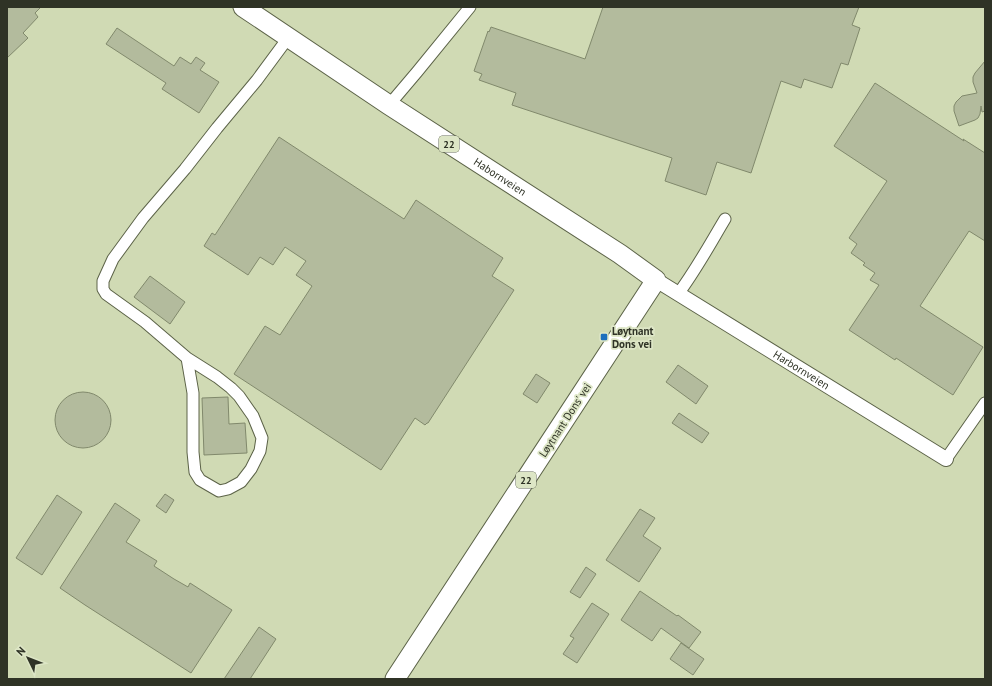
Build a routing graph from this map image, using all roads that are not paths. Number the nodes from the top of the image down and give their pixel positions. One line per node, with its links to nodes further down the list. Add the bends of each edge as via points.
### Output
1 (242, 7): 3 (highway, Habornveien / 22)
2 (470, 7): 4 (street)
3 (288, 38): 4 (highway, Habornveien / 22); 8 (street, via 257,80 143,218 113,259 103,281 106,294 145,322)
4 (389, 105): 6 (highway, Habornveien / 22)
5 (725, 219): 7 (street)
6 (656, 280): 7 (street, Harbornveien); 11 (highway, Løytnant Dons' vei / 22)
7 (678, 294): 10 (street, Harbornveien)
8 (187, 358): 8 (street, via 217,377 239,396 253,416 262,438 260,451 242,482 228,489 219,491 200,480 195,472 193,393)
9 (985, 403): 10 (street)
10 (946, 460)
11 (395, 679)

